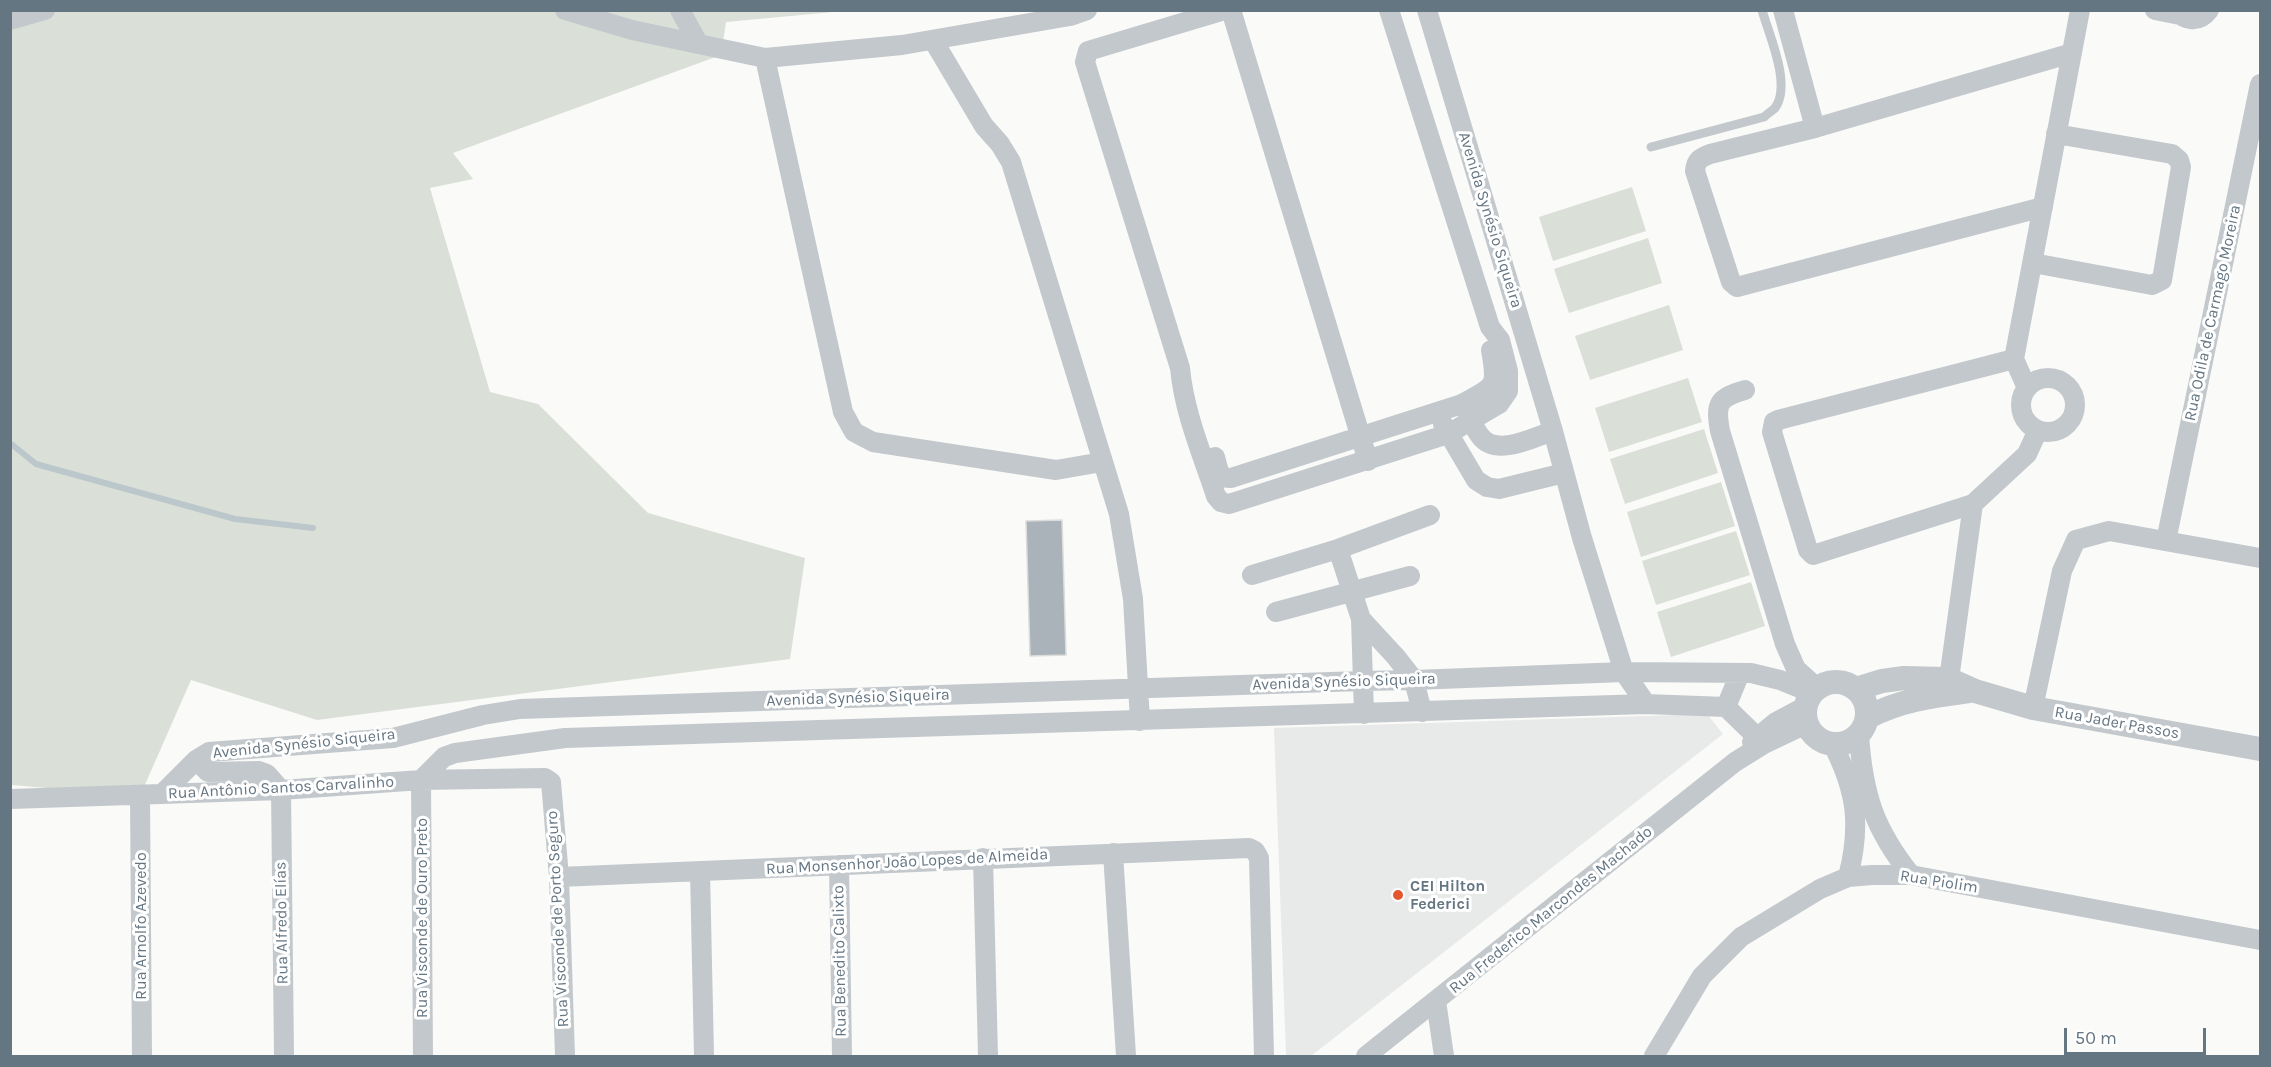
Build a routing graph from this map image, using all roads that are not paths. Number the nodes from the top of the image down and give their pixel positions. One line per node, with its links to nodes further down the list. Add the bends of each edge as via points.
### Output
1 (45, 10): 16 (street)
2 (566, 10): 15 (street)
3 (680, 10): 18 (street)
4 (1087, 10): 17 (street)
5 (1225, 10): 29 (street, via 1088,51 1085,62)
6 (1231, 10): 38 (street)
7 (1389, 10): 27 (street)
8 (1426, 10): 36 (street, Avenida Synésio Siqueira)
9 (1762, 10): 24 (lane, via 1782,82 1775,108 1764,117)
10 (1783, 10): 22 (street)
11 (2080, 10): 19 (street)
12 (2155, 10): 14 (street)
13 (2209, 10): 14 (street, via 2199,19 2186,19)
14 (2178, 13)
15 (613, 17): 18 (street)
16 (10, 20)
17 (933, 40): 20 (street); 40 (street, via 970,104 1011,162)
18 (698, 44): 20 (street)
19 (2072, 52): 22 (street); 23 (street)
20 (765, 58): 40 (street, via 843,412 855,432 873,442 1056,470)
21 (2260, 84): 44 (street, Rua Odila de Carmago Moreira)
22 (1815, 128): 25 (street, via 1710,154 1697,161 1695,171 1731,282 1737,287)
23 (2056, 134): 25 (street); 26 (street, via 2172,154 2179,160 2162,280 2152,285)
24 (1651, 147)
25 (2043, 207): 26 (street)
26 (2033, 263): 28 (street)
27 (1490, 327): 32 (street, via 1494,382); 34 (street, via 1500,340 1508,371 1508,391 1499,404)
28 (2014, 359): 30 (street); 42 (street, via 1778,420 1772,426 1808,550 1813,555)
29 (1180, 368): 38 (street, via 1197,400 1221,476 1225,478); 39 (street, via 1188,410 1221,502 1237,502)
30 (2027, 388): 35 (street, via 2022,396 2024,418); 35 (street, via 2043,378 2054,379 2063,382 2073,397 2074,410 2065,426 2051,432)
31 (1744, 390): 59 (street, via 1719,402 1720,431 1785,644)
32 (1462, 404): 33 (street); 34 (street)
33 (1439, 413): 37 (street); 38 (street)
34 (1472, 422): 36 (street, via 1482,438 1499,446); 37 (street)
35 (2038, 430): 42 (street, via 2027,454)
36 (1553, 431): 41 (street, Avenida Synésio Siqueira)
37 (1448, 434): 39 (street); 41 (street, via 1476,480 1487,487 1499,489)
38 (1360, 437): 39 (street)
39 (1368, 461)
40 (1102, 462): 57 (street, via 1119,514 1133,599)
41 (1564, 473): 52 (street, Avenida Synésio Siqueira)
42 (1973, 504): 56 (street)
43 (1430, 515): 45 (street)
44 (2166, 541): 46 (street); 62 (street, via 2109,531 2076,540 2062,571)
45 (1338, 549): 47 (street); 49 (street)
46 (2260, 558)
47 (1252, 575)
48 (1410, 576): 49 (street)
49 (1352, 591): 50 (street); 51 (street)
50 (1276, 612)
51 (1361, 619): 54 (street); 55 (street)
52 (1624, 672): 53 (street, Avenida Synésio Siqueira); 55 (street, Avenida Synésio Siqueira); 60 (street, Avenida Synésio Siqueira)
53 (1740, 673): 59 (street, Avenida Synésio Siqueira, via 1780,680); 61 (street)
54 (1361, 681): 55 (street, Avenida Synésio Siqueira); 57 (street, Avenida Synésio Siqueira); 64 (street)
55 (1414, 681): 63 (street)
56 (1947, 687): 58 (street, Rua Jader Passos, via 1904,678); 62 (street, Rua Jader Passos); 66 (street, via 1888,707)
57 (1138, 688): 65 (street); 70 (street, Avenida Synésio Siqueira, via 520,709 393,738 216,750)
58 (1856, 689): 59 (street, via 1841,682 1825,684); 66 (street, via 1867,706)
59 (1810, 703): 67 (street, Rua Frederico Marcondes Machado, via 1776,722); 68 (street, via 1817,738)
60 (1646, 704): 61 (street, Avenida Synésio Siqueira); 63 (street, Avenida Synésio Siqueira)
61 (1726, 706): 67 (street)
62 (2033, 708): 69 (street, Rua Jader Passos)
63 (1422, 712): 64 (street, Avenida Synésio Siqueira)
64 (1364, 714): 65 (street, Avenida Synésio Siqueira)
65 (1140, 721): 71 (street, Avenida Synésio Siqueira, via 565,738 455,753 444,757)
66 (1864, 726): 68 (street, via 1843,745); 81 (street, via 1864,779 1871,807 1892,852)
67 (1761, 740): 85 (street, Rua Frederico Marcondes Machado)
68 (1833, 745): 83 (street, via 1845,769 1856,812 1854,855)
69 (2260, 749)
70 (196, 760): 73 (street, Avenida Synésio Siqueira, via 208,772 259,771); 74 (street)
71 (421, 780): 72 (street, Rua Antônio Santos Carvalinho, via 545,778); 73 (street, Rua Antônio Santos Carvalinho); 88 (street, Rua Visconde de Ouro Preto)
72 (551, 782): 82 (street, Rua Visconde de Porto Seguro)
73 (281, 790): 74 (street, Rua Antônio Santos Carvalinho); 87 (street, Rua Alfredo Elías)
74 (162, 794): 75 (street, Rua Antônio Santos Carvalinho)
75 (140, 796): 76 (street, Rua Antônio Santos Carvalinho); 86 (street, Rua Arnolfo Azevedo)
76 (10, 799)
77 (1113, 853): 78 (street, Rua Monsenhor João Lopes de Almeida); 93 (street); 94 (street, Rua Monsenhor João Lopes de Almeida, via 1249,848 1255,851 1259,858)
78 (982, 858): 79 (street, Rua Monsenhor João Lopes de Almeida); 92 (street)
79 (839, 865): 80 (street, Rua Monsenhor João Lopes de Almeida); 91 (street, Rua Benedito Calixto)
80 (700, 871): 82 (street, Rua Monsenhor João Lopes de Almeida); 90 (street)
81 (1911, 875): 83 (street, Rua Piolim); 84 (street, Rua Piolim)
82 (559, 877): 89 (street, Rua Visconde de Porto Seguro)
83 (1848, 877): 97 (street, Rua Piolim, via 1820,889 1741,937 1702,976)
84 (2260, 940)
85 (1436, 1001): 95 (street, Rua Frederico Marcondes Machado); 96 (street)
86 (142, 1056)
87 (284, 1056)
88 (423, 1056)
89 (565, 1056)
90 (704, 1056)
91 (842, 1056)
92 (988, 1056)
93 (1126, 1056)
94 (1264, 1056)
95 (1366, 1056)
96 (1444, 1056)
97 (1654, 1056)

